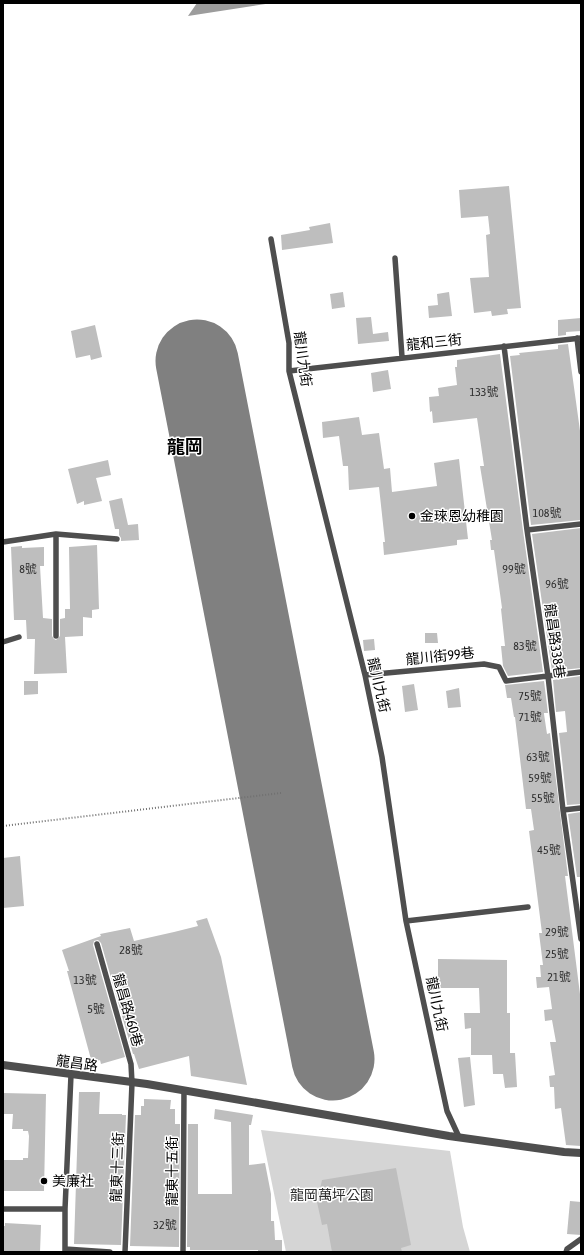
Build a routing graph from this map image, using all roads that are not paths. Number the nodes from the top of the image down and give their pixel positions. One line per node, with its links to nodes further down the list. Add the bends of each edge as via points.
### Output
1 (271, 239): 6 (lane, 龍川九街, via 289,343)
2 (395, 258): 5 (lane)
3 (579, 338): 4 (lane, 龍和三街); 7 (lane)
4 (504, 346): 5 (lane, 龍和三街); 9 (lane, 龍昌路338巷)
5 (402, 358): 6 (lane, 龍和三街)
6 (289, 371): 17 (lane, 龍川九街)
7 (581, 372)
8 (581, 524): 9 (lane)
9 (527, 530): 18 (lane, 龍昌路338巷)
10 (56, 534): 11 (lane); 12 (lane); 13 (lane)
11 (117, 539)
12 (3, 542)
13 (56, 636)
14 (19, 637): 15 (lane)
15 (3, 642)
16 (581, 672): 18 (lane, 龍川街99巷)
17 (365, 675): 18 (lane, 龍川街99巷, via 484,664 499,668 506,681); 22 (lane, 龍川九街, via 382,757)
18 (548, 676): 20 (lane, 龍昌路338巷)
19 (581, 808): 20 (lane)
20 (563, 810): 23 (lane, 龍昌路338巷)
21 (528, 907): 22 (lane)
22 (406, 921): 29 (lane, 龍川九街, via 448,1111)
23 (581, 939)
24 (97, 944): 27 (lane, 龍昌路460巷, via 131,1064)
25 (3, 1065): 26 (street, 龍昌路)
26 (71, 1075): 27 (street, 龍昌路); 32 (lane)
27 (132, 1083): 28 (street, 龍昌路); 36 (lane, 龍東十三街)
28 (184, 1090): 29 (street, 龍昌路); 37 (lane, 龍東十五街)
29 (459, 1137): 30 (street, 龍昌路)
30 (581, 1153)
31 (3, 1209): 32 (lane)
32 (65, 1209): 34 (lane)
33 (581, 1239): 38 (lane)
34 (65, 1251): 35 (lane)
35 (110, 1252)
36 (126, 1252)
37 (183, 1252)
38 (566, 1252)

